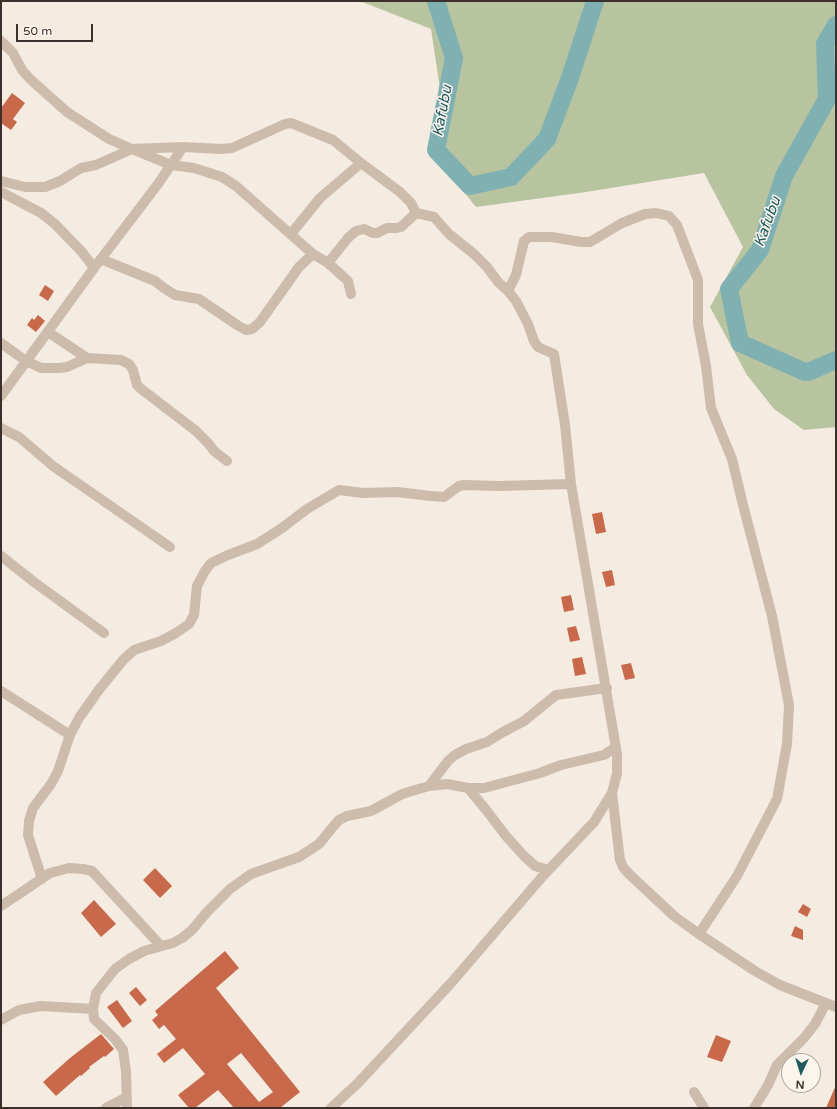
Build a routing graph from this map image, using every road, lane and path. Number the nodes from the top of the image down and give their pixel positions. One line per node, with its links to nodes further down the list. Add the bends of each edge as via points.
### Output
1 (1, 41): 3 (street, via 13,53 30,79 67,112 109,139)
2 (183, 147): 3 (street); 4 (street, via 232,148 291,123 333,140); 5 (street)
3 (132, 149): 5 (street); 6 (street, via 96,166 81,168 45,187 25,187)
4 (361, 164): 8 (street, via 400,192 411,203); 9 (street, via 320,198)
5 (171, 165): 9 (street, via 194,168 222,177); 11 (street)
6 (1, 181)
7 (1, 192): 13 (street, via 41,213 55,224)
8 (416, 213): 12 (street, via 401,227 387,228 377,233 364,229 356,231); 14 (street, via 434,217 449,234 474,254)
9 (291, 234): 10 (street)
10 (313, 254): 11 (street, via 299,267 260,322 252,329 246,330 199,299 175,295 155,281); 12 (street)
11 (101, 258): 13 (street)
12 (328, 263): 15 (street, via 348,280)
13 (94, 268): 16 (street)
14 (508, 291): 23 (street, via 516,301 538,347 554,354); 37 (street, via 516,275 524,241 529,238 552,237 590,242 622,223 645,214 656,213 669,216 677,225 698,280 698,324 711,408 732,460 772,616 789,706 787,744 777,799 737,876)
15 (351, 294)
16 (48, 332): 18 (street); 19 (street)
17 (1, 342): 19 (street)
18 (87, 358): 19 (street, via 59,368 41,368); 22 (street, via 121,360 129,364 140,388 196,431)
19 (26, 361): 20 (street)
20 (1, 396)
21 (1, 428): 24 (street, via 19,437 63,474)
22 (227, 461)
23 (571, 484): 27 (street); 29 (street, via 464,484 444,497 397,492 334,492 257,544 211,563 197,586 194,615 189,624 161,641 134,650 123,660 98,691)
24 (170, 547)
25 (1, 556): 26 (street)
26 (104, 633)
27 (607, 688): 30 (street); 31 (street, via 556,695 524,721 487,742 455,755)
28 (1, 691): 29 (street)
29 (70, 735): 35 (street, via 58,771 28,821 28,835)
30 (616, 747): 32 (street, via 604,755 561,765 540,773 484,788); 33 (street, via 616,773)
31 (429, 786): 32 (street, via 447,784); 38 (street, via 402,794 371,811 339,820 319,844 298,857 252,874 230,889 182,938)
32 (468, 788): 34 (street, via 524,856 535,866)
33 (612, 793): 34 (street, via 594,822); 37 (street, via 623,867 674,916)
34 (549, 870): 47 (street, via 452,982 357,1084)
35 (42, 879): 36 (street); 38 (street, via 50,873 69,868 92,871)
36 (1, 906)
37 (699, 934): 39 (street, via 755,971)
38 (161, 946): 41 (street, via 144,951 115,970 96,993)
39 (826, 1003): 40 (street); 49 (street, via 804,1038 777,1065)
40 (836, 1007)
41 (93, 1009): 42 (street, via 41,1006 19,1010); 44 (street, via 94,1019 123,1050)
42 (1, 1020)
43 (694, 1092): 48 (street)
44 (126, 1097): 45 (street); 46 (street)
45 (106, 1108)
46 (127, 1108)
47 (331, 1108)
48 (704, 1108)
49 (754, 1108)

